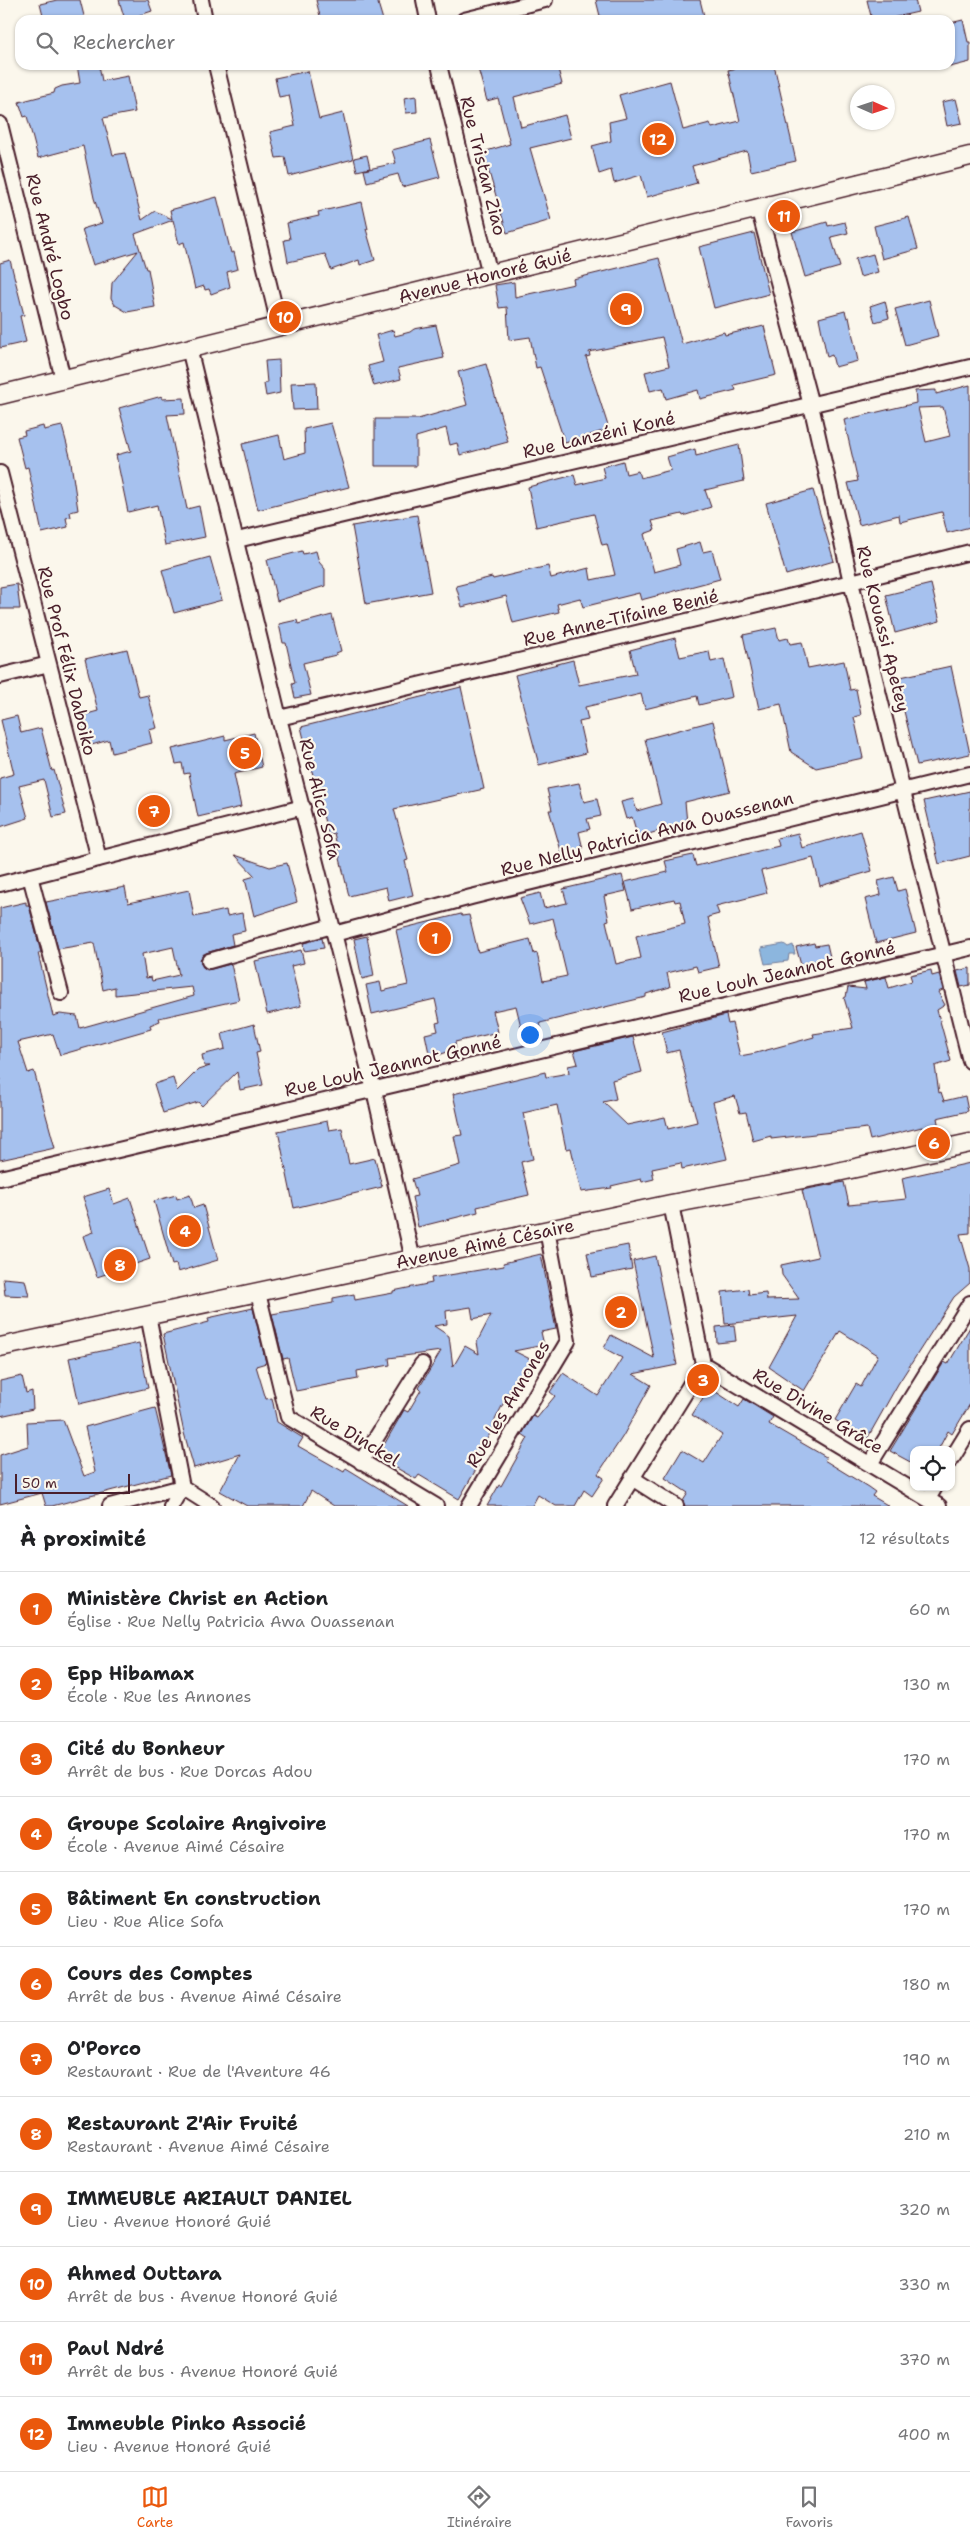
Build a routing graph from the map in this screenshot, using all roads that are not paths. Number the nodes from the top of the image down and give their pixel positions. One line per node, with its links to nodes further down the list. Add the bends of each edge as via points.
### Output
1 (201, 0): 4 (street)
2 (424, 0): 5 (street)
3 (545, 0): 6 (street)
4 (205, 15)
5 (427, 15)
6 (484, 15)
7 (217, 70): 14 (street)
8 (440, 70): 13 (street, Rue Tristan Ziao)
9 (0, 124): 11 (street, Rue André Logbo)
10 (970, 156): 12 (street, Avenue Honoré Guié)
11 (4, 160): 17 (street, Rue André Logbo)
12 (758, 207): 13 (street, Avenue Honoré Guié); 19 (street, Rue Kouassi Apetey)
13 (490, 275): 14 (street, Avenue Honoré Guié)
14 (279, 325): 15 (street, Avenue Honoré Guié)
15 (189, 348): 17 (street, Avenue Honoré Guié); 21 (street, Rue Alice Sofa)
16 (970, 367): 19 (street, Rue Lanzéni Koné)
17 (63, 379): 18 (street, Avenue Honoré Guié)
18 (0, 396)
19 (812, 405): 21 (street, Rue Lanzéni Koné); 23 (street, Rue Kouassi Apetey)
20 (0, 473): 24 (street, Rue Prof Félix Daboiko)
21 (237, 540): 26 (street, Rue Alice Sofa)
22 (970, 552): 23 (street, Rue Anne-Tifaine Benié)
23 (851, 582): 26 (street, Rue Anne-Tifaine Benié); 28 (street, Rue Kouassi Apetey)
24 (49, 664): 25 (street); 30 (street, Rue Prof Félix Daboiko)
25 (0, 676)
26 (279, 718): 29 (street, Rue Alice Sofa)
27 (970, 774): 28 (street, Rue Nelly Patricia Awa Ouassenan)
28 (904, 790): 33 (street, Rue Nelly Patricia Awa Ouassenan); 35 (street, Rue Kouassi Apetey)
29 (303, 807): 30 (street); 33 (street, Rue Alice Sofa)
30 (98, 859): 31 (street)
31 (30, 876): 32 (street); 37 (street)
32 (0, 884)
33 (333, 930): 36 (street, Rue Nelly Patricia Awa Ouassenan); 39 (street, Rue Alice Sofa)
34 (970, 948): 35 (street, Rue Louh Jeannot Gonné)
35 (944, 954): 38 (street, Rue Kouassi Apetey); 39 (street, Rue Louh Jeannot Gonné)
36 (209, 961)
37 (61, 993)
38 (970, 1061)
39 (374, 1090): 41 (street, Rue Louh Jeannot Gonné); 44 (street, Rue Alice Sofa)
40 (970, 1143): 42 (street, Avenue Aimé Césaire)
41 (0, 1178)
42 (671, 1204): 43 (street, Avenue Aimé Césaire); 50 (street)
43 (546, 1230): 44 (street, Avenue Aimé Césaire); 62 (street, Rue les Annones, via 568,1341)
44 (414, 1260): 45 (street, Avenue Aimé Césaire)
45 (258, 1293): 47 (street, Avenue Aimé Césaire); 53 (street, Rue Dinckel, via 288,1417)
46 (970, 1303): 54 (street)
47 (148, 1315): 48 (street, Avenue Aimé Césaire); 56 (street)
48 (0, 1347)
49 (422, 1364): 53 (street)
50 (703, 1364): 54 (street, Rue Divine Grâce); 55 (street)
51 (970, 1428): 52 (street)
52 (955, 1453)
53 (361, 1462): 61 (street, Rue Dinckel)
54 (870, 1464): 57 (street, Rue Divine Grâce)
55 (632, 1478): 63 (street); 64 (street)
56 (182, 1487): 58 (street); 59 (street); 60 (street)
57 (934, 1498)
58 (110, 1506)
59 (171, 1506)
60 (212, 1506)
61 (436, 1506)
62 (469, 1506)
63 (615, 1506)
64 (676, 1506)

